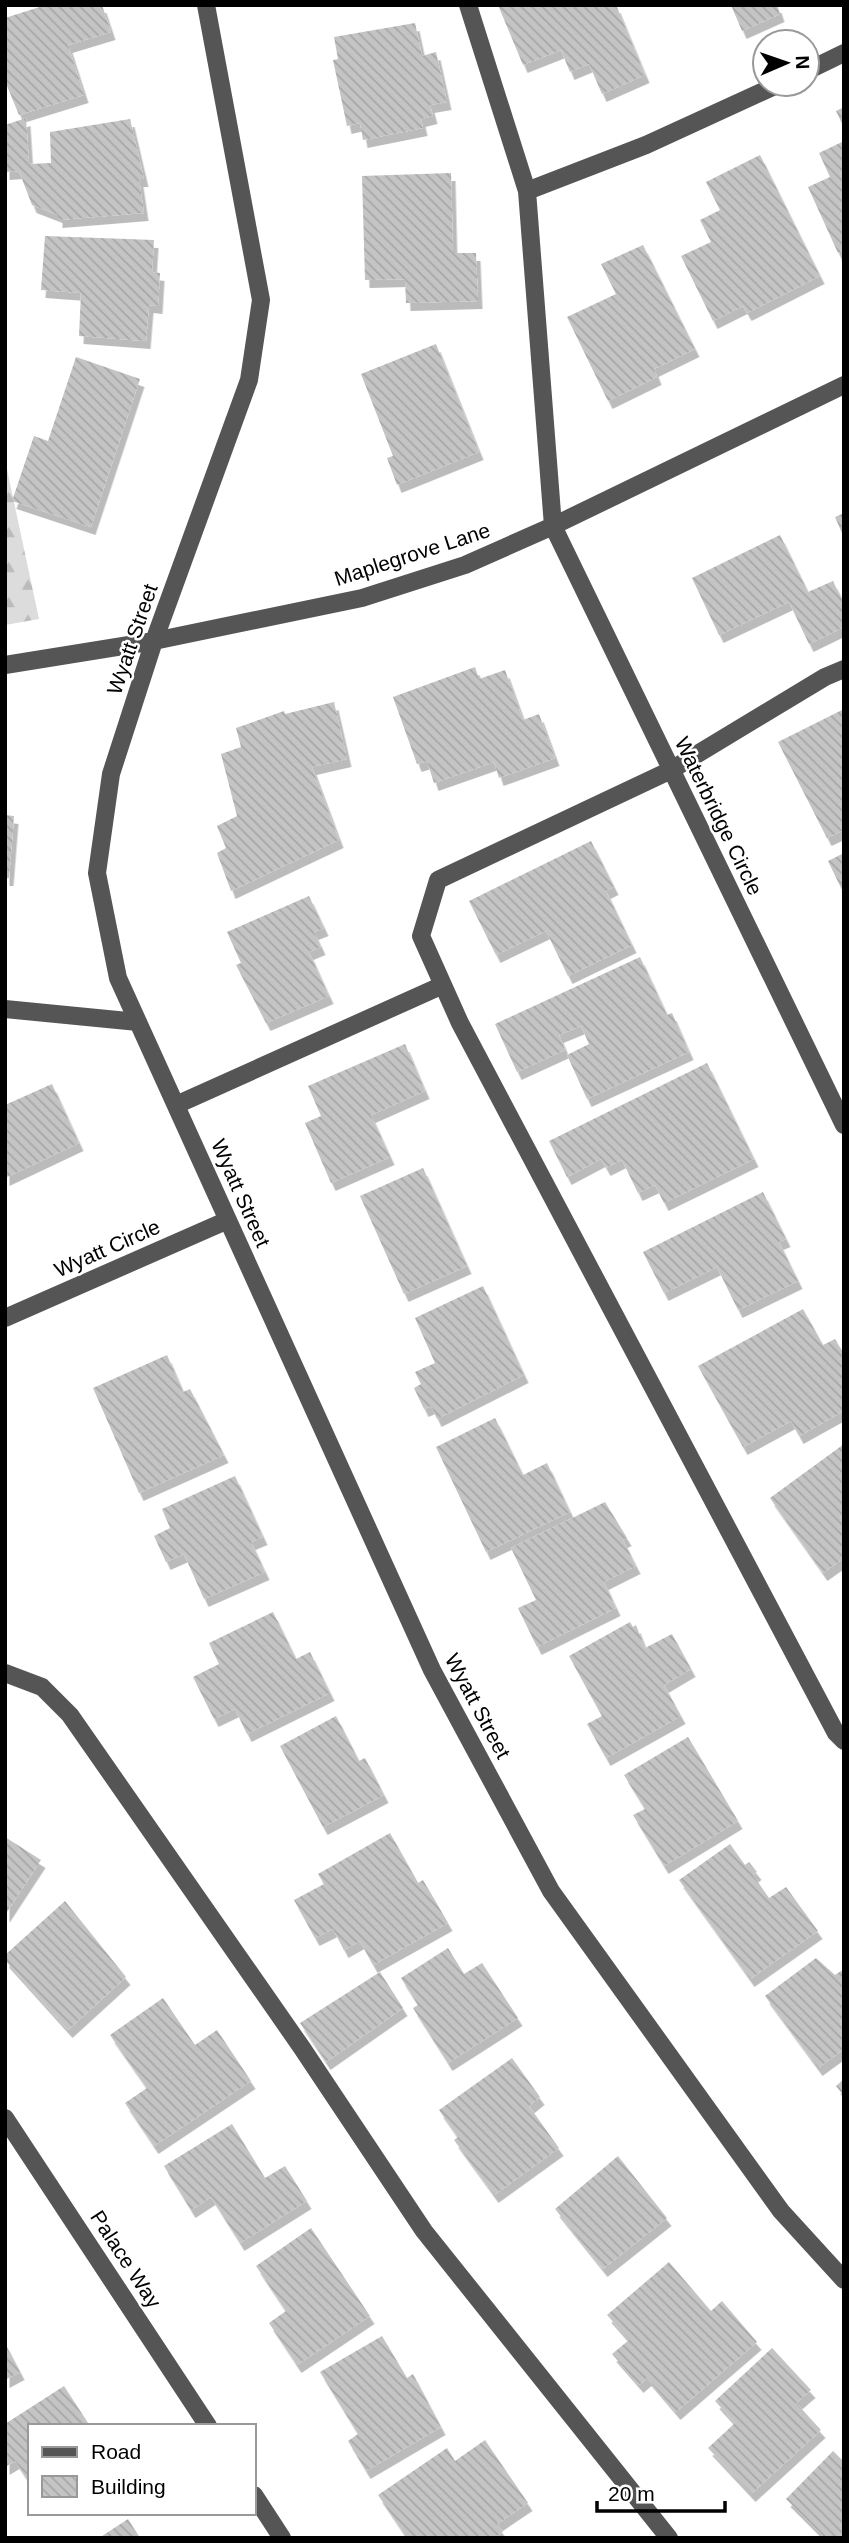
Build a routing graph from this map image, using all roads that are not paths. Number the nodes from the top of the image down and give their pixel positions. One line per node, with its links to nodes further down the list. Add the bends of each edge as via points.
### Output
1 (206, 5): 9 (street, Wyatt Street, via 261,300 249,380)
2 (468, 5): 6 (street)
3 (844, 53): 4 (street)
4 (821, 64)
5 (751, 97): 6 (street, via 634,150)
6 (527, 191): 8 (street)
7 (844, 385): 8 (street, Maplegrove Lane)
8 (553, 526): 9 (street, Maplegrove Lane, via 465,565 362,598); 12 (street, Waterbridge Circle)
9 (154, 640): 10 (street, Maplegrove Lane); 15 (street, Wyatt Street, via 111,774 97,873 118,978)
10 (5, 665)
11 (844, 669): 12 (street)
12 (671, 770): 13 (street, via 439,880 421,936); 17 (street, Waterbridge Circle)
13 (443, 985): 16 (street); 21 (street)
14 (5, 1009): 15 (street)
15 (138, 1023): 16 (street, Wyatt Street)
16 (176, 1105): 18 (street, Wyatt Street)
17 (844, 1125)
18 (228, 1220): 19 (street, Wyatt Circle); 23 (street, Wyatt Street, via 432,1670 551,1891 781,2211)
19 (5, 1318)
20 (5, 1673): 27 (street, via 42,1687 70,1716 424,2231)
21 (844, 1741)
22 (5, 2118): 24 (street, Palace Way)
23 (844, 2280)
24 (207, 2424)
25 (256, 2498): 26 (street)
26 (282, 2538)
27 (669, 2538)

